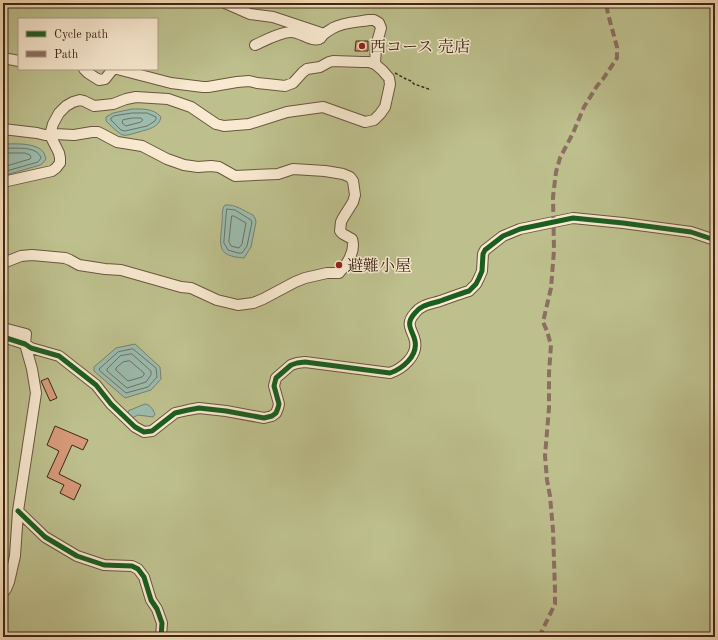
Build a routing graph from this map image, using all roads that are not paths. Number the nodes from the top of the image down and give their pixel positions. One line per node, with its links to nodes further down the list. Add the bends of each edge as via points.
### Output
1 (225, 3): 2 (street, via 250,14 273,17)
2 (324, 34): 3 (street, via 318,40 313,40 297,32 291,32); 6 (street, via 343,24 374,20 379,23 380,28)
3 (255, 45)
4 (3, 58): 5 (street)
5 (18, 61)
6 (375, 64): 9 (street, via 333,61 307,69 293,83 285,86 249,81 203,87 171,83); 11 (street, via 389,78 390,84 385,107 374,120 365,122 323,107 287,112 249,124 224,126 168,99 136,97 113,104 94,106 84,101 73,102 59,113)
7 (85, 70): 8 (street, via 99,80 105,79)
8 (112, 70)
9 (120, 70)
10 (3, 129): 11 (street, via 33,130)
11 (50, 135): 12 (street, via 60,158 56,168); 14 (street, via 98,132 117,142 142,146 184,165 218,167 235,176 278,174 293,169 343,174 353,181 354,195 353,202 341,222 340,231 352,239 354,248 339,275 327,273 305,278 263,299 238,305 217,300 191,288 121,270 79,265 65,258 32,254)
12 (3, 182)
13 (715, 240): 17 (street, via 692,232 573,218 520,229 503,236 485,250 482,272 473,288 424,305 414,313 410,326 416,347 414,354 400,368 390,373 305,362 291,365 276,378 276,413 264,418 199,408 175,413 152,431 144,432 135,427 111,404 96,385 65,360)
14 (3, 263)
15 (3, 328): 17 (street, via 26,334)
16 (3, 337): 17 (street)
17 (25, 344): 18 (street, via 36,393)
18 (18, 511): 19 (street, via 15,556 9,582); 20 (street, via 45,538 77,556 104,565 132,566 138,569 144,577 162,623)
19 (3, 593)
20 (161, 637)

